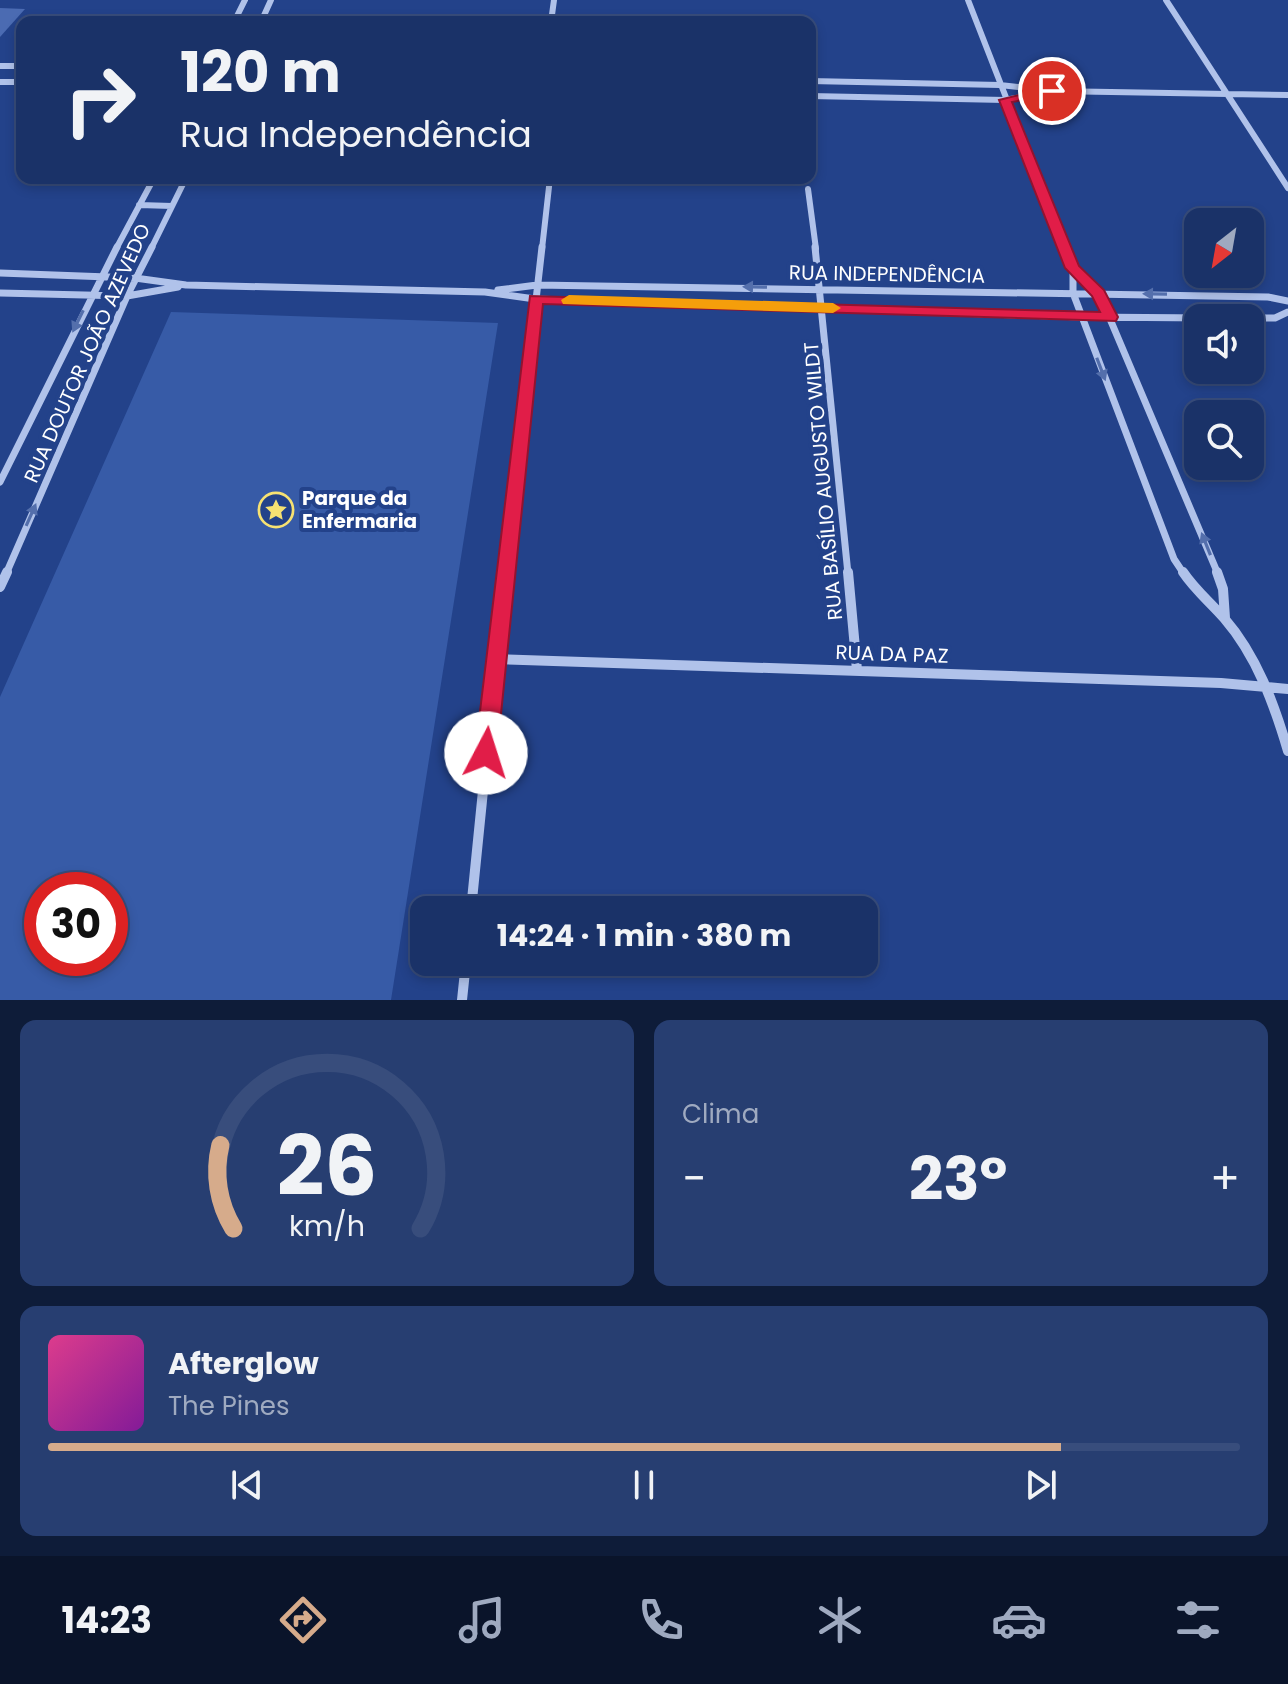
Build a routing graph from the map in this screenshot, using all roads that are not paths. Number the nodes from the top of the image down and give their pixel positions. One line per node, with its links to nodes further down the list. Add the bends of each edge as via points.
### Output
1 (968, 0): 4 (street)
2 (1166, 0): 6 (street)
3 (816, 81): 4 (street)
4 (1000, 85): 5 (street); 9 (street)
5 (1052, 91): 6 (street); 9 (street)
6 (1226, 94): 7 (street); 13 (street)
7 (1288, 95)
8 (816, 96): 9 (street)
9 (1005, 100): 17 (street)
10 (151, 184): 15 (street, RUA DOUTOR JOÃO AZEVEDO)
11 (183, 184): 16 (street, RUA DOUTOR JOÃO AZEVEDO)
12 (549, 184): 22 (street)
13 (1288, 188)
14 (808, 189): 24 (street, RUA BASÍLIO AUGUSTO WILDT)
15 (139, 205): 16 (street); 19 (street, RUA DOUTOR JOÃO AZEVEDO)
16 (172, 206): 20 (street, RUA DOUTOR JOÃO AZEVEDO)
17 (1073, 268): 27 (street); 28 (street)
18 (0, 273): 19 (street, RUA INDEPENDÊNCIA)
19 (101, 276): 20 (street, RUA INDEPENDÊNCIA); 29 (street, RUA DOUTOR JOÃO AZEVEDO)
20 (135, 278): 21 (street, RUA INDEPENDÊNCIA); 30 (street, RUA DOUTOR JOÃO AZEVEDO)
21 (186, 285): 25 (street, RUA INDEPENDÊNCIA); 30 (street, RUA INDEPENDÊNCIA)
22 (537, 285): 23 (street, RUA INDEPENDÊNCIA); 25 (street, RUA INDEPENDÊNCIA); 31 (street)
23 (662, 286): 24 (street, RUA INDEPENDÊNCIA, one-way to 23); 33 (street)
24 (821, 288): 27 (street, RUA INDEPENDÊNCIA); 34 (street, RUA BASÍLIO AUGUSTO WILDT)
25 (485, 292): 31 (street, RUA INDEPENDÊNCIA)
26 (0, 293): 29 (street, RUA INDEPENDÊNCIA)
27 (1073, 293): 28 (street, RUA INDEPENDÊNCIA); 36 (street)
28 (1099, 293): 32 (street, RUA INDEPENDÊNCIA, one-way to 28); 37 (street)
29 (91, 295): 30 (street, RUA INDEPENDÊNCIA); 40 (street, RUA DOUTOR JOÃO AZEVEDO, one-way to 40)
30 (127, 296): 41 (street, RUA DOUTOR JOÃO AZEVEDO, one-way to 30)
31 (535, 299): 33 (street, RUA INDEPENDÊNCIA); 43 (street)
32 (1288, 301)
33 (662, 303): 34 (street, RUA INDEPENDÊNCIA)
34 (823, 308): 36 (street, RUA INDEPENDÊNCIA); 44 (street, RUA BASÍLIO AUGUSTO WILDT)
35 (1288, 312): 39 (street)
36 (1082, 317): 37 (street, RUA INDEPENDÊNCIA); 42 (street, one-way to 42, via 1174,559 1196,592)
37 (1110, 317): 38 (street, RUA INDEPENDÊNCIA); 42 (street, one-way to 37, via 1223,589 1209,550)
38 (1184, 318)
39 (1264, 318)
40 (0, 482)
41 (0, 587)
42 (1225, 619): 45 (street)
43 (495, 659): 44 (street, RUA DA PAZ); 48 (street)
44 (857, 670): 45 (street, RUA DA PAZ)
45 (1269, 688): 46 (street, RUA DA PAZ); 47 (street)
46 (1288, 689)
47 (1288, 751)
48 (472, 896)
49 (465, 976): 50 (street)
50 (462, 1000)

